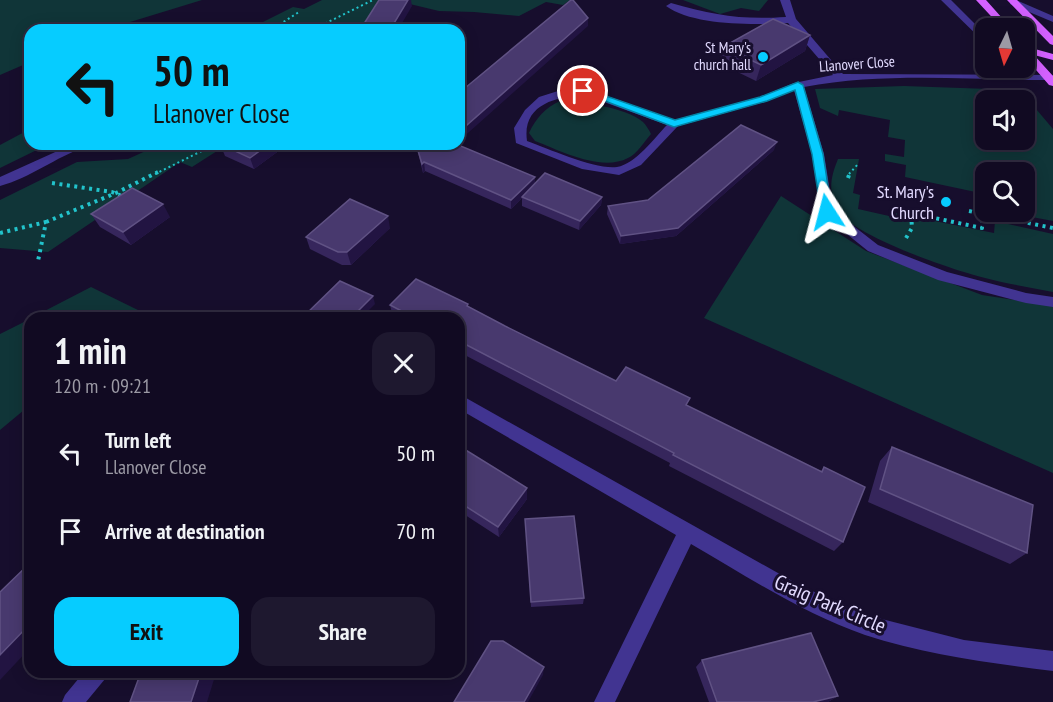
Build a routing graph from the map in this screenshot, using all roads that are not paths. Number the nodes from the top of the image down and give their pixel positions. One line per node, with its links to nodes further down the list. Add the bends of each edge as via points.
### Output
1 (785, 0): 8 (street)
2 (946, 0): 9 (street)
3 (981, 0): 6 (main road)
4 (1012, 1): 7 (street); 10 (main road)
5 (671, 6): 8 (street, via 702,17 745,23)
6 (998, 18)
7 (1053, 19)
8 (791, 20): 14 (street)
9 (975, 30)
10 (1053, 42)
11 (1035, 52): 12 (main road)
12 (1053, 57)
13 (1035, 60): 15 (main road)
14 (840, 77): 15 (street, Llanover Close); 16 (street, Llanover Close)
15 (1052, 78)
16 (798, 85): 17 (street, Llanover Close, via 753,103); 20 (street, via 818,154 827,212 873,248 900,259 943,276)
17 (674, 124): 17 (street, via 638,162 619,171 586,166 522,143 520,128 543,99 583,91)
18 (69, 150): 19 (street)
19 (5, 179)
20 (1053, 302)
21 (465, 404): 22 (street, Graig Park Circle)
22 (687, 532): 23 (street, Graig Park Circle, via 794,593 865,625 963,650); 26 (street)
23 (1053, 661)
24 (93, 678): 25 (street)
25 (72, 702)
26 (604, 702)

